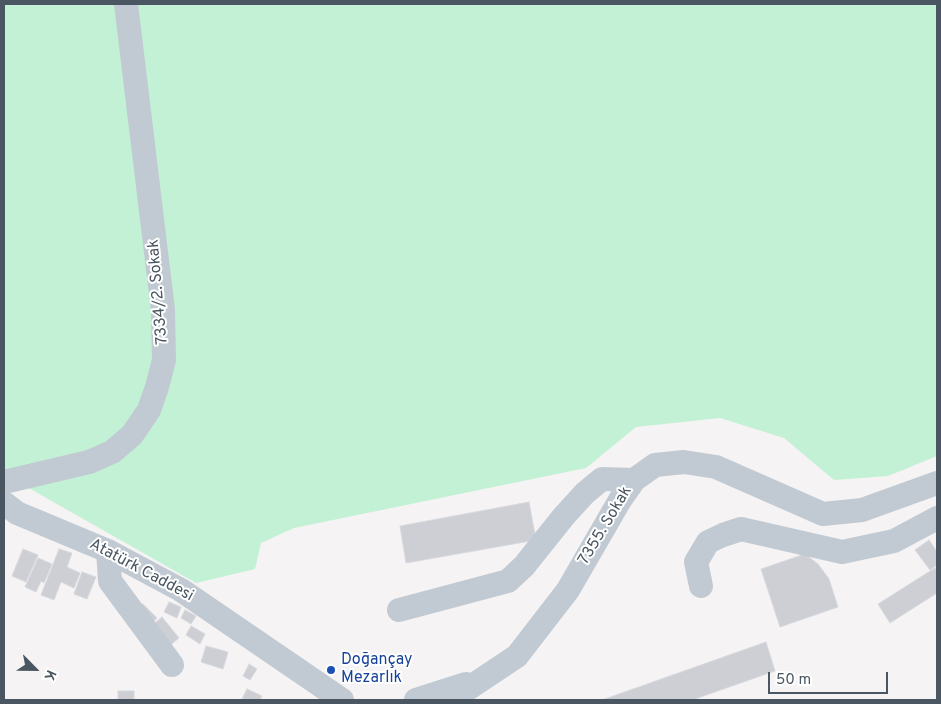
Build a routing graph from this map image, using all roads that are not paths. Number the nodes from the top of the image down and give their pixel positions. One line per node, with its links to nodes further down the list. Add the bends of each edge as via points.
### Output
1 (126, 4): 3 (street, 7334/2. Sokak, via 163,310 164,360 157,388 149,410 132,435 112,452 89,462)
2 (634, 480): 4 (street, 7355. Sokak, via 655,465 684,462 716,467 823,514 862,510); 9 (street, via 602,480 585,493 508,581); 12 (street, 7355. Sokak, via 568,590 517,656)
3 (4, 482)
4 (937, 483)
5 (4, 503): 7 (street, Atatürk Caddesi, via 17,513)
6 (937, 518): 8 (street, via 894,540 842,552 741,529 708,542 696,562)
7 (108, 551): 10 (street, Atatürk Caddesi, via 181,590); 11 (street, via 110,580)
8 (702, 586)
9 (398, 610)
10 (271, 652): 13 (street, Atatürk Caddesi); 14 (street, Atatürk Caddesi)
11 (172, 665)
12 (484, 678): 15 (street); 16 (street, 7355. Sokak)
13 (318, 700)
14 (342, 700)
15 (416, 700)
16 (451, 700)

